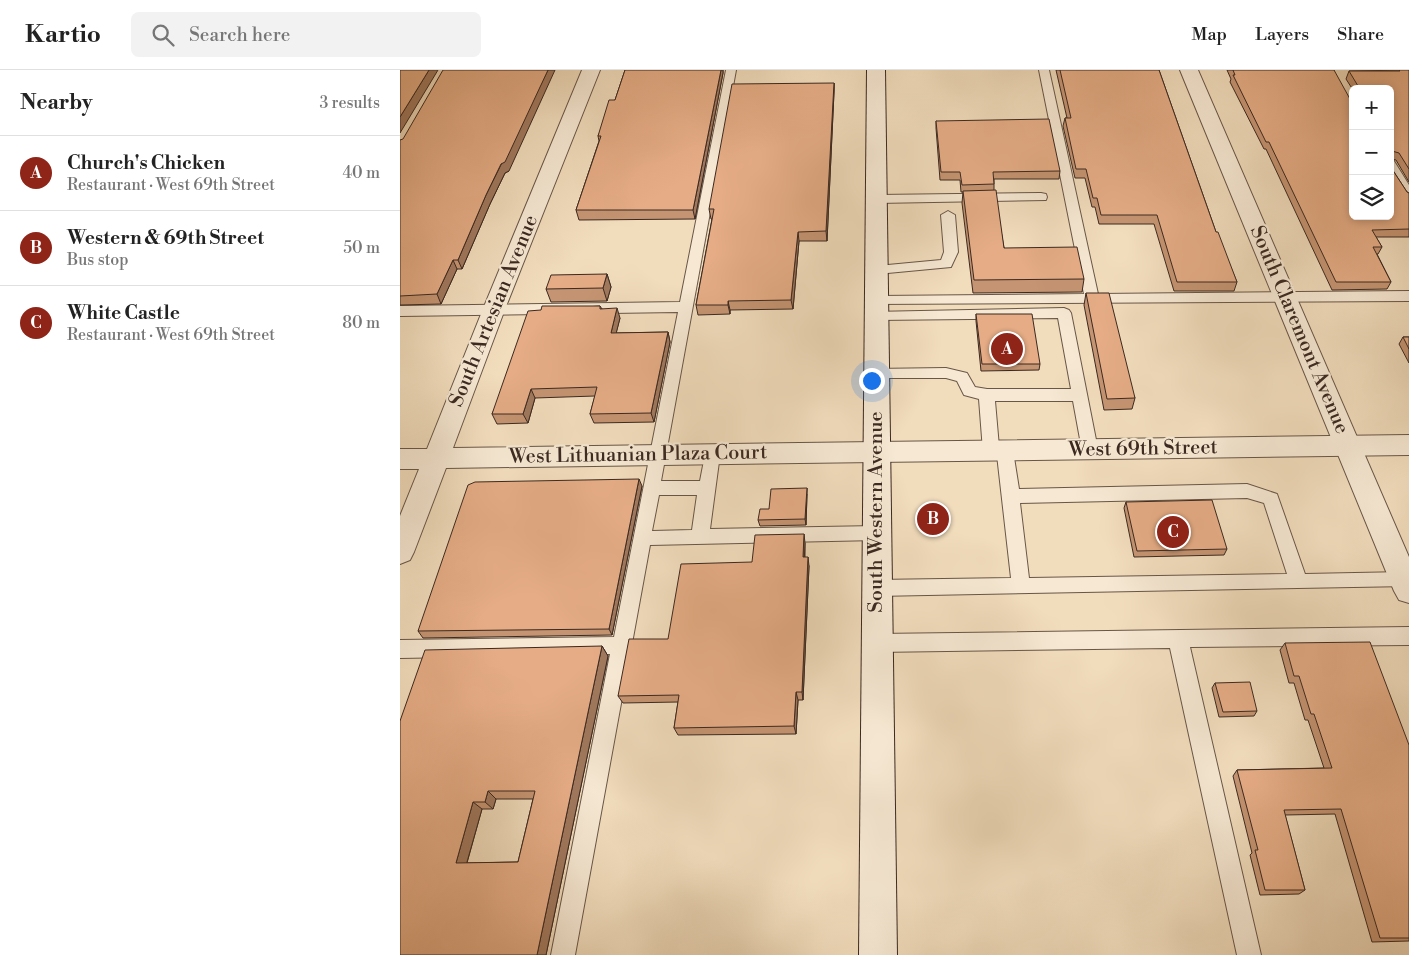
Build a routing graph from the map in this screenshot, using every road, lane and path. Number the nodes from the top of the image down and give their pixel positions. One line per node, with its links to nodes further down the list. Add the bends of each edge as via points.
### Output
1 (590, 70): 17 (street, South Artesian Avenue)
2 (731, 70): 15 (lane)
3 (876, 70): 9 (street, South Western Avenue)
4 (1044, 70): 14 (lane)
5 (1189, 70): 13 (street, South Claremont Avenue)
6 (1394, 171): 7 (lane)
7 (1409, 195)
8 (1041, 198): 9 (lane)
9 (877, 199): 11 (street, South Western Avenue)
10 (948, 214): 11 (lane, via 951,252 946,264)
11 (877, 270): 16 (street, South Western Avenue)
12 (1409, 296): 13 (lane)
13 (1285, 297): 14 (lane); 23 (street, South Claremont Avenue)
14 (1092, 299): 16 (lane)
15 (686, 307): 17 (lane); 28 (lane)
16 (877, 308): 19 (street, South Western Avenue); 21 (lane, via 1064,313)
17 (494, 309): 18 (lane); 29 (street, South Artesian Avenue)
18 (400, 311)
19 (877, 372): 20 (lane, via 946,372 962,377 970,391); 26 (street, South Western Avenue)
20 (988, 395): 21 (lane); 25 (lane)
21 (1079, 395): 24 (lane)
22 (1409, 445): 23 (street, West 69th Street)
23 (1348, 446): 24 (street, West 69th Street); 40 (street, South Claremont Avenue)
24 (1090, 450): 25 (street, West 69th Street)
25 (998, 451): 26 (street, West 69th Street); 33 (lane)
26 (876, 452): 27 (street, West Lithuanian Plaza Court); 34 (street, South Western Avenue)
27 (712, 454): 28 (street, West Lithuanian Plaza Court); 32 (lane)
28 (658, 455): 29 (street, West Lithuanian Plaza Court); 31 (lane)
29 (436, 458): 30 (street, West Lithuanian Plaza Court); 37 (street, South Artesian Avenue)
30 (400, 459)
31 (652, 488): 32 (lane); 36 (lane)
32 (706, 488): 35 (lane)
33 (1011, 496): 38 (lane, via 1247,491 1271,499); 39 (lane)
34 (876, 533): 35 (lane); 41 (street, South Western Avenue)
35 (700, 537): 36 (lane)
36 (642, 538): 45 (lane)
37 (400, 552)
38 (1299, 582): 39 (lane); 40 (lane)
39 (1021, 585): 41 (lane)
40 (1407, 585)
41 (876, 588): 44 (street, South Western Avenue)
42 (1409, 636): 43 (lane)
43 (1178, 639): 44 (lane); 49 (lane)
44 (876, 643): 48 (street, South Western Avenue)
45 (622, 645): 46 (lane); 47 (lane)
46 (400, 649)
47 (563, 955)
48 (878, 955)
49 (1248, 955)

